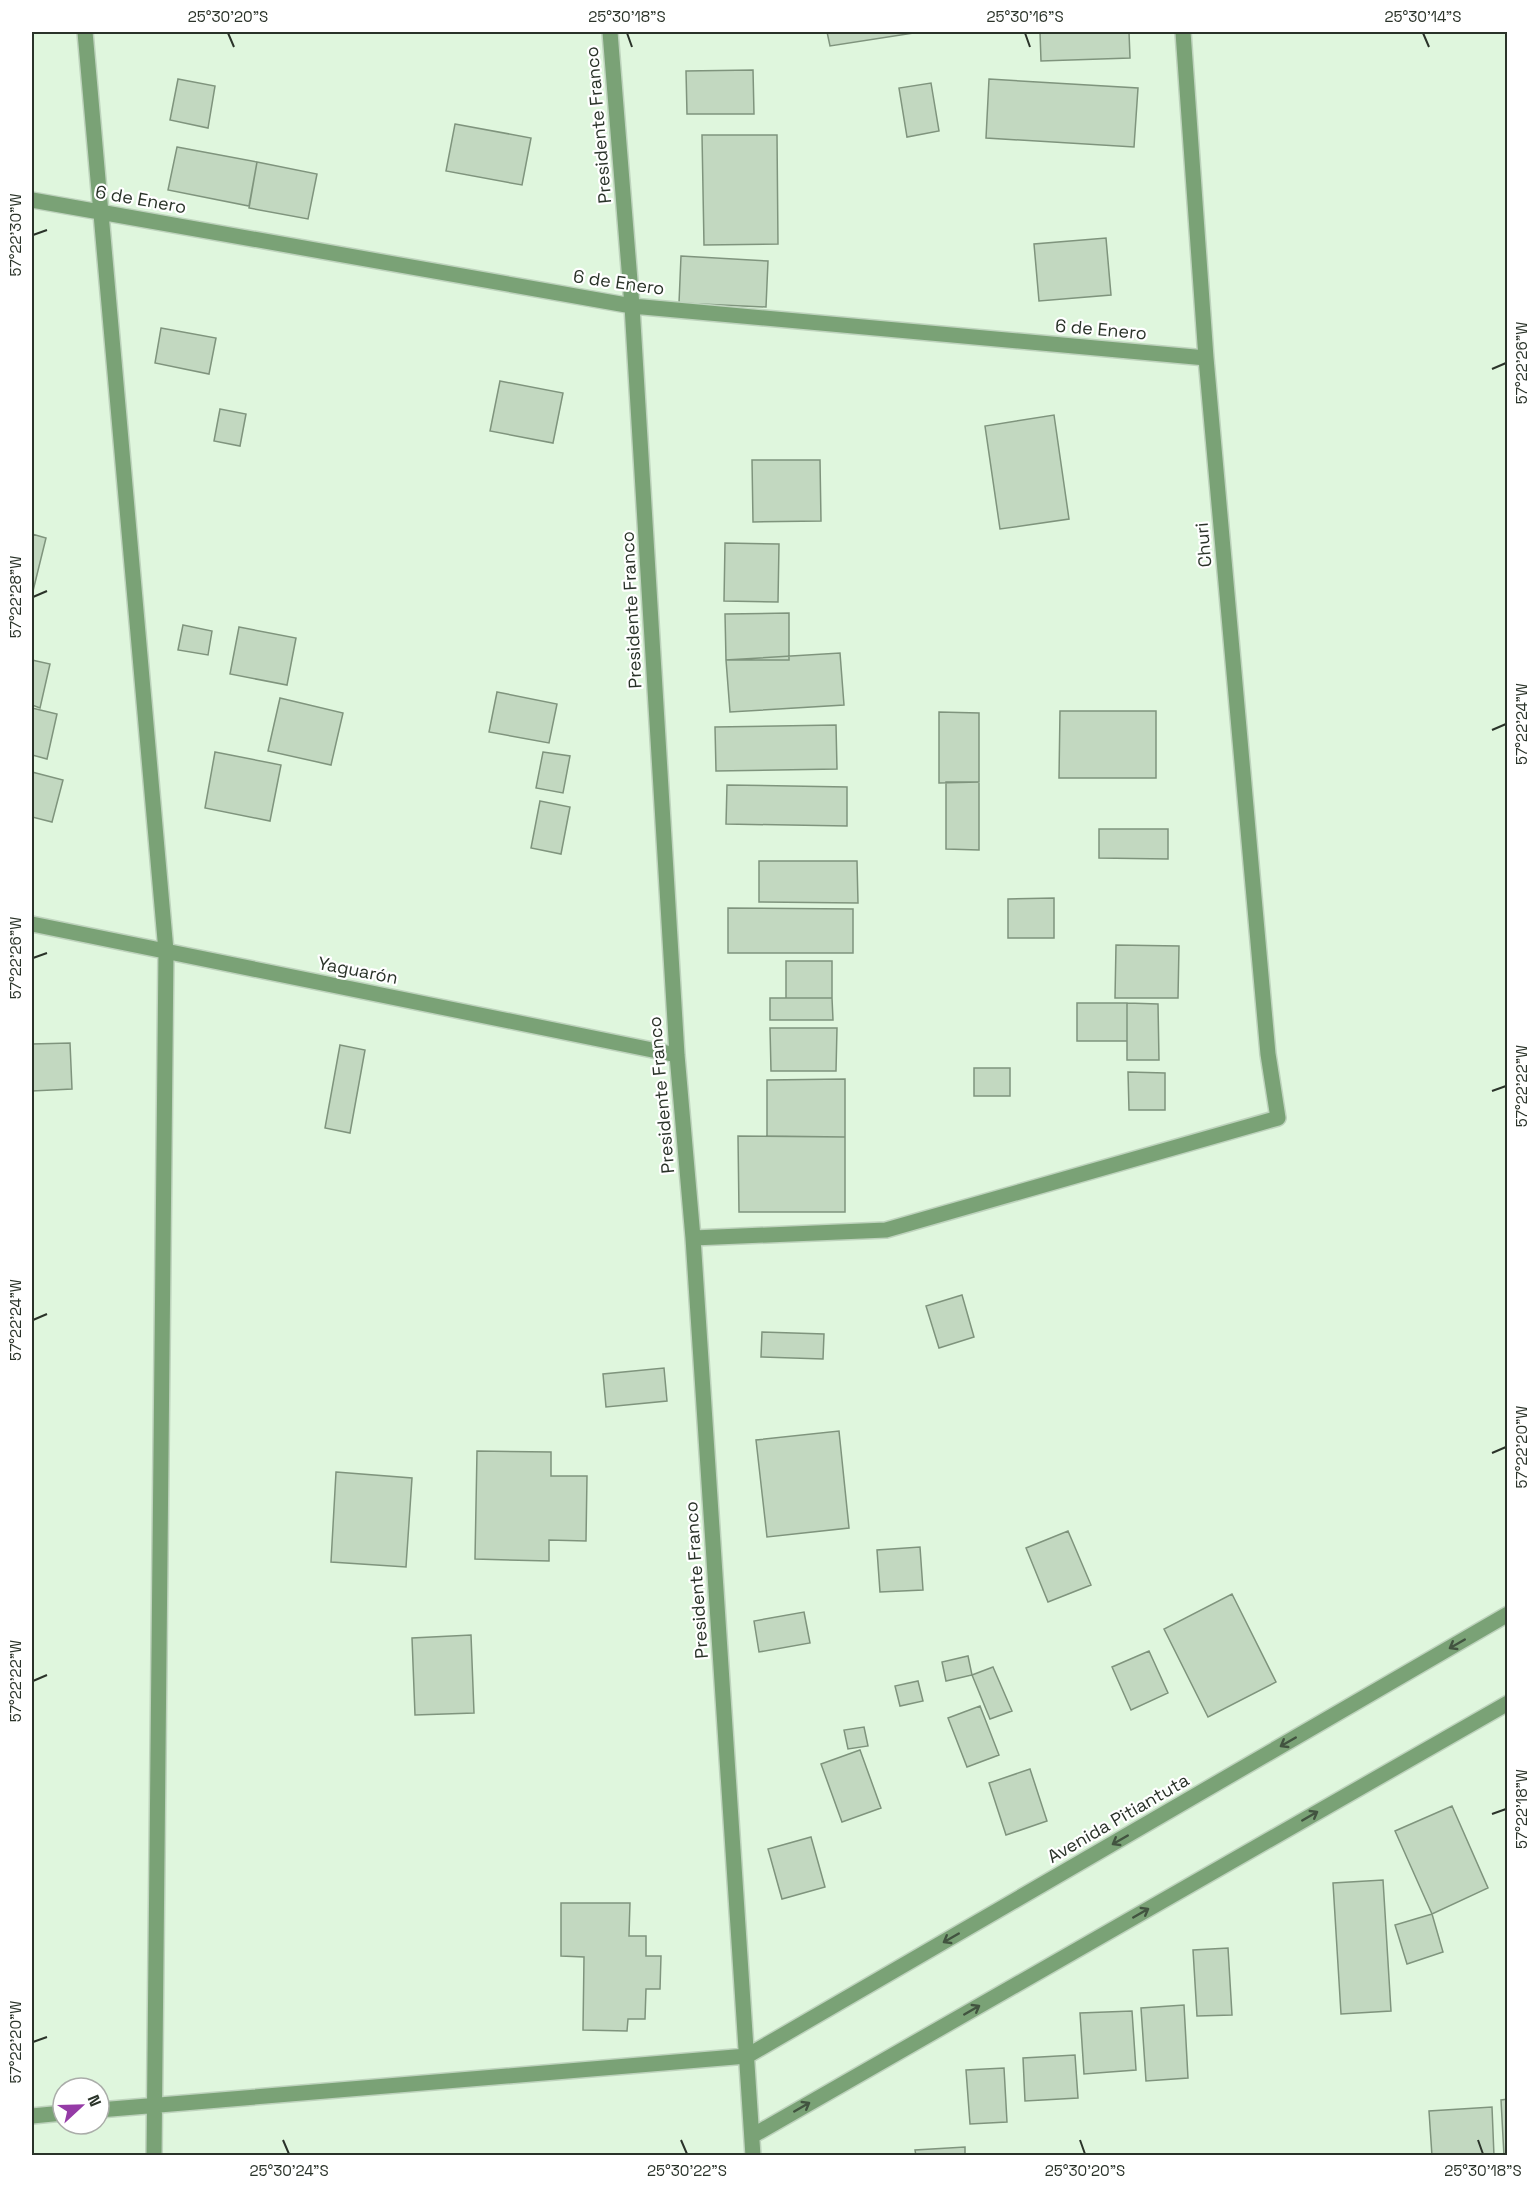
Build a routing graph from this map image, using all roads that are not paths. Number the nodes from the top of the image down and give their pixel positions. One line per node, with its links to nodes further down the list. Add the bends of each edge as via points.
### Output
1 (85, 32): 5 (street)
2 (610, 32): 6 (street, Presidente Franco)
3 (1183, 32): 7 (street, Churi)
4 (32, 200): 5 (street, 6 de Enero)
5 (102, 212): 6 (street, 6 de Enero); 9 (street)
6 (632, 306): 7 (street, 6 de Enero); 10 (street, Presidente Franco)
7 (1206, 358): 11 (street, Churi, via 1268,1054 1278,1118 886,1230)
8 (32, 924): 9 (street, Yaguarón)
9 (166, 951): 10 (street, Yaguarón); 15 (street)
10 (677, 1054): 11 (street, Presidente Franco)
11 (693, 1238): 14 (street, Presidente Franco)
12 (1508, 1614): 14 (street, Avenida Pitiantuta, one-way to 14)
13 (1508, 1703): 19 (street, one-way to 13)
14 (747, 2056): 15 (street); 19 (street, Presidente Franco)
15 (154, 2106): 16 (street); 20 (street)
16 (111, 2109)
17 (51, 2115): 18 (street)
18 (32, 2116)
19 (752, 2136): 21 (street, Presidente Franco)
20 (154, 2156)
21 (753, 2156)

